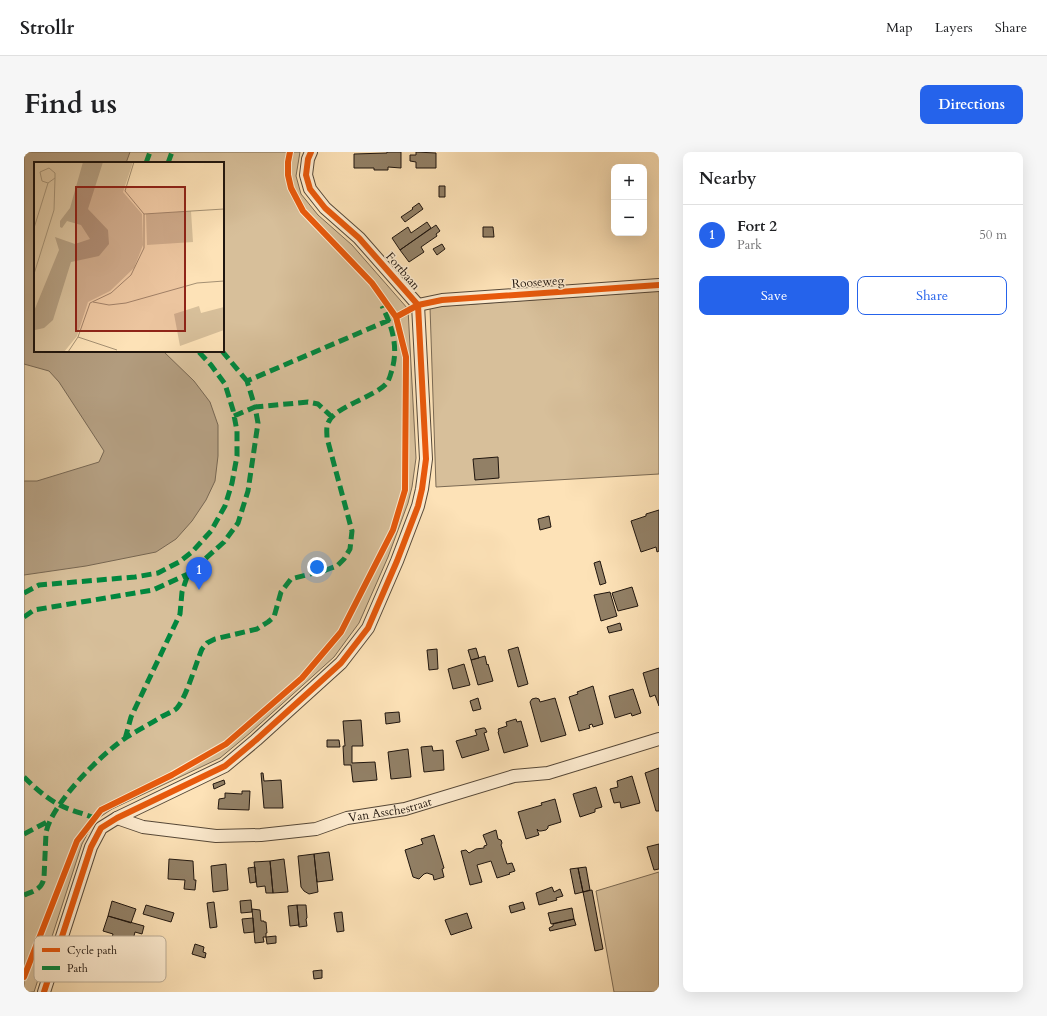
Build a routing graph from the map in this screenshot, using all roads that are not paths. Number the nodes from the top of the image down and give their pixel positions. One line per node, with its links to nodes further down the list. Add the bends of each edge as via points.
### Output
1 (311, 152): 3 (street, Fortbaan, via 306,175 310,189 325,208 359,238)
2 (659, 285): 3 (street, Rooseweg, via 442,300)
3 (418, 305): 5 (street, Fortbaan, via 426,459 422,489 397,561 368,628 341,663 225,766)
4 (659, 739): 5 (street, Van Asschestraat, via 548,773 514,776 405,809 347,818 316,829 262,835 216,836 143,827)
5 (117, 818): 6 (street, Fortbaan, via 102,828 91,847)
6 (62, 936)
7 (47, 982): 8 (street, Fortbaan)
8 (44, 992)

